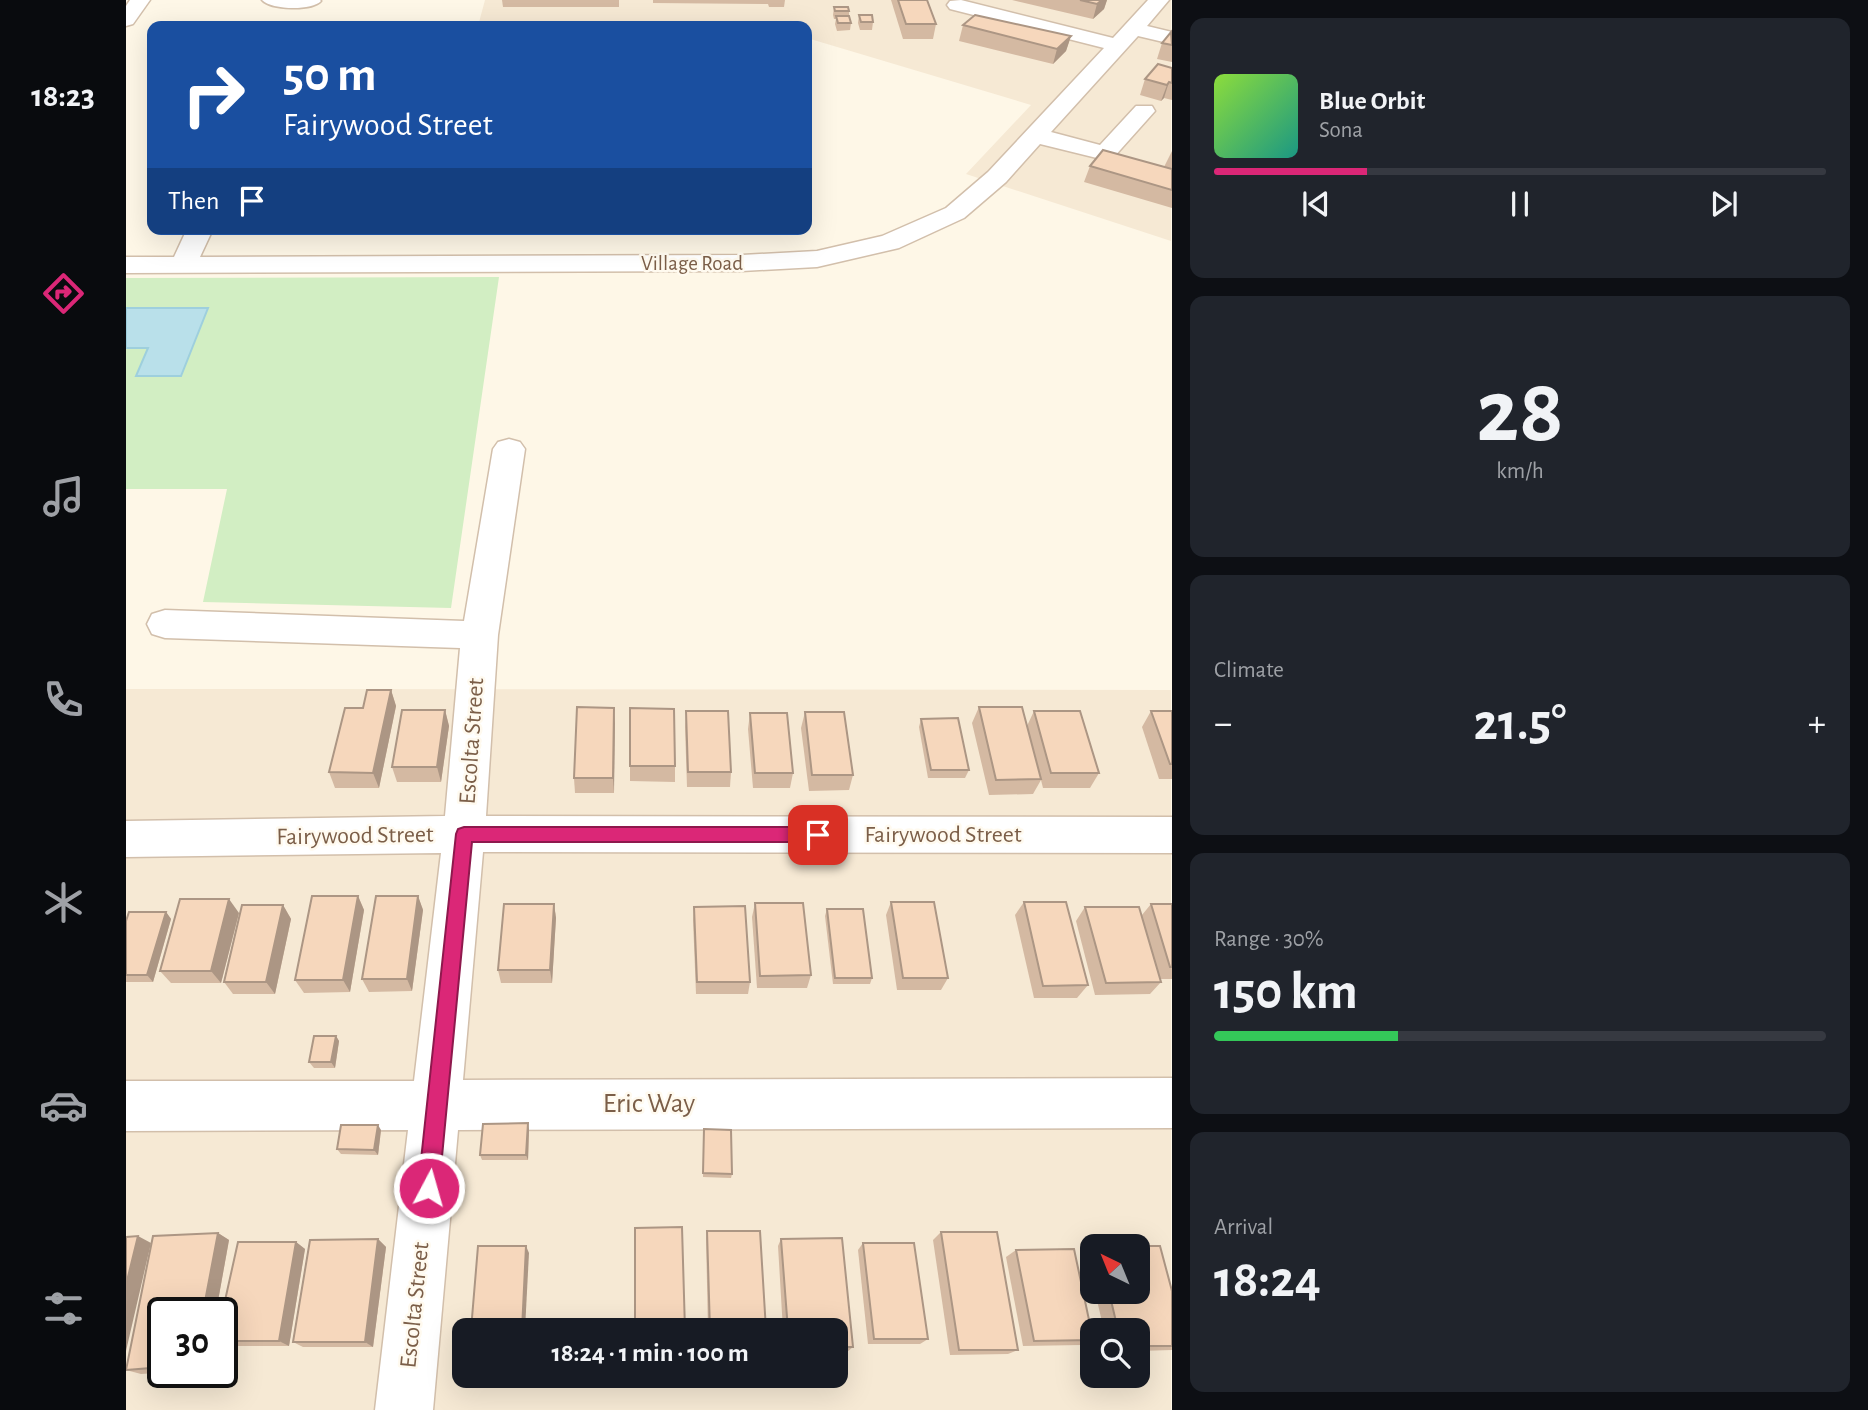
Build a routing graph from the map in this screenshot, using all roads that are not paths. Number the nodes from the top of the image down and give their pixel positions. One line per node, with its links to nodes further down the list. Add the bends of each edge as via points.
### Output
1 (140, 0): 6 (street)
2 (272, 0): 5 (street)
3 (1159, 0): 7 (street, Village Road)
4 (957, 5): 7 (street)
5 (309, 6)
6 (126, 20)
7 (1124, 37): 8 (street); 10 (street, Village Road)
8 (1171, 38)
9 (1144, 111): 10 (street, via 1105,153)
10 (1034, 135): 13 (street, Village Road, via 997,177 955,213 890,242 817,259)
11 (197, 235): 13 (street)
12 (126, 265): 13 (street, Village Road)
13 (183, 265)
14 (509, 449): 16 (street, Escolta Street)
15 (165, 624): 16 (street)
16 (480, 635): 17 (street, Escolta Street)
17 (464, 834): 18 (street, Fairywood Street); 19 (street, Fairywood Street); 21 (street, Escolta Street)
18 (1171, 835)
19 (126, 839)
20 (1171, 1103): 21 (street, Eric Way)
21 (438, 1104): 22 (street, Eric Way); 23 (street, Escolta Street)
22 (126, 1106)
23 (404, 1410)

